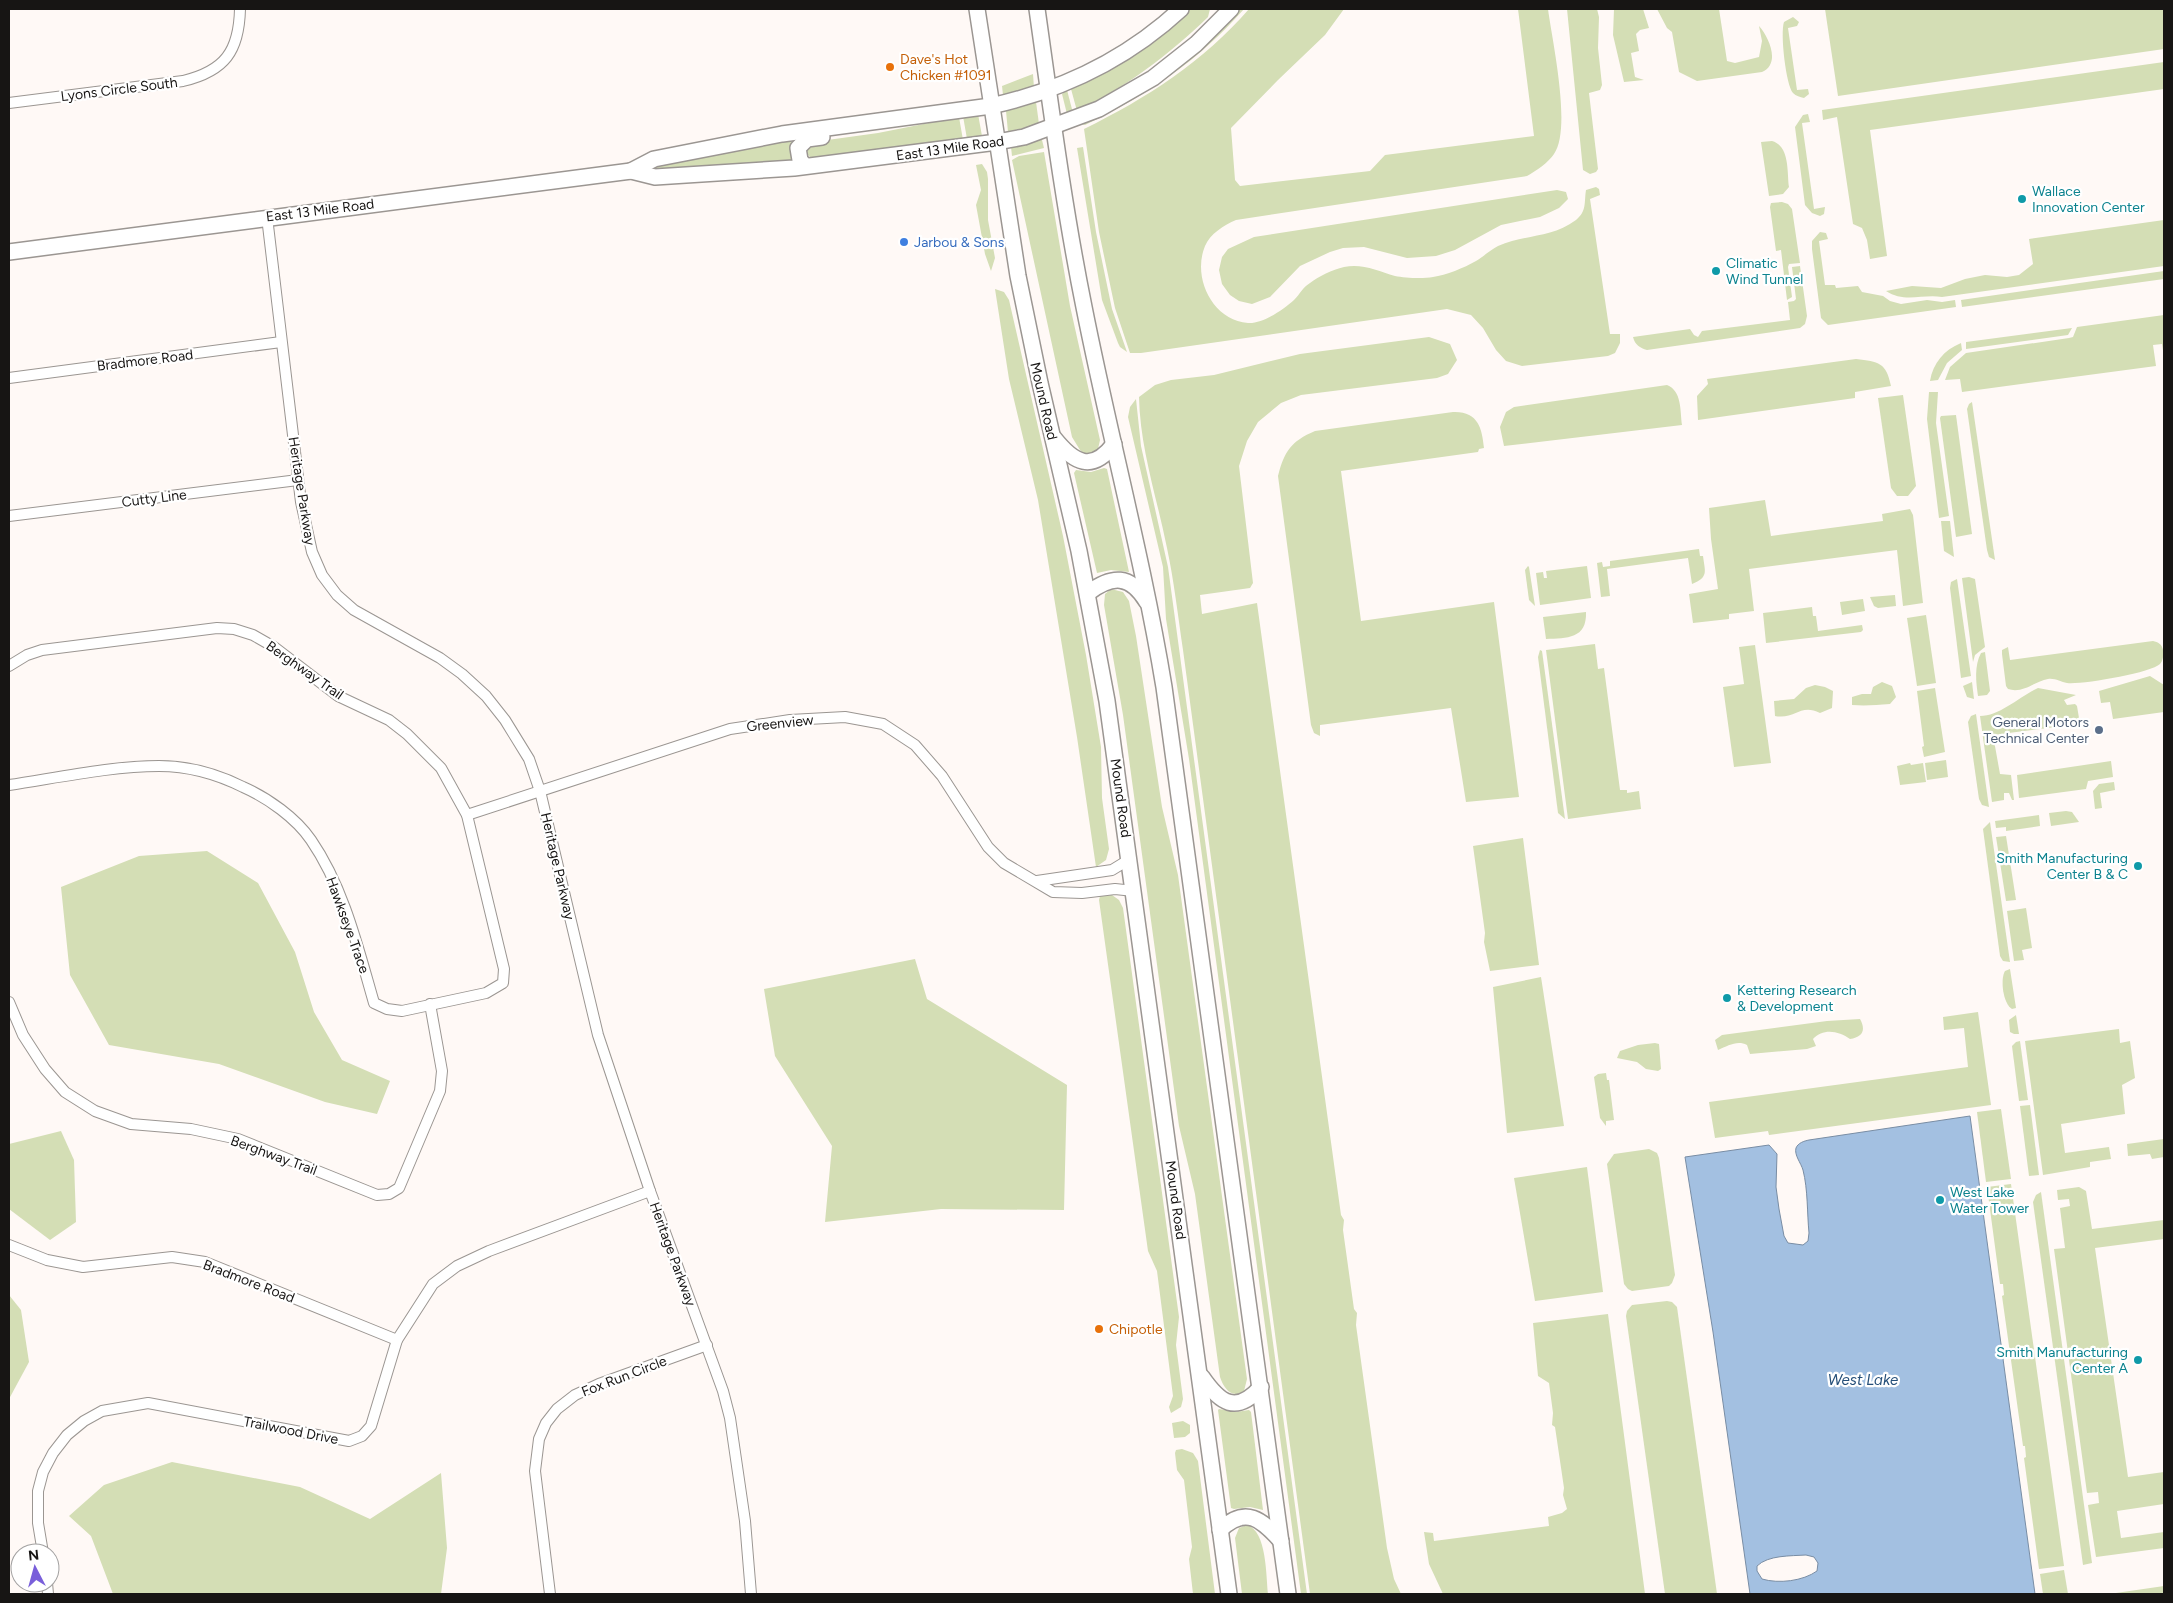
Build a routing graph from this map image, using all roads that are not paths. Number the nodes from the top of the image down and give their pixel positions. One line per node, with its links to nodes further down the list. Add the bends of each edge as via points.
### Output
1 (240, 9): 9 (street, Lyons Circle South, via 238,37 233,50 214,70 183,81)
2 (978, 9): 10 (main road, Mound Road)
3 (1037, 9): 8 (main road)
4 (1181, 9): 8 (main road, East 13 Mile Road, via 1121,56)
5 (1217, 9): 7 (main road)
6 (1231, 9): 7 (main road, East 13 Mile Road)
7 (1216, 26): 12 (main road, East 13 Mile Road, via 1146,83 1099,109)
8 (1048, 90): 10 (main road, East 13 Mile Road); 12 (main road)
9 (9, 103)
10 (991, 106): 11 (main road, East 13 Mile Road); 13 (main road, Mound Road)
11 (870, 122): 14 (main road, via 865,131 807,139 801,143 798,154); 15 (main road, East 13 Mile Road, via 782,134 654,159)
12 (1054, 127): 13 (main road, East 13 Mile Road); 21 (main road, via 1080,287)
13 (997, 142): 14 (main road, East 13 Mile Road); 20 (main road, Mound Road, via 1018,276)
14 (806, 166): 15 (main road, East 13 Mile Road, via 655,177)
15 (631, 171): 16 (main road, East 13 Mile Road)
16 (267, 217): 17 (main road, East 13 Mile Road); 18 (street, Heritage Parkway)
17 (9, 252)
18 (281, 342): 19 (street, Bradmore Road); 22 (street, Heritage Parkway)
19 (9, 378)
20 (1052, 435): 21 (main road, via 1072,457 1088,462 1103,457); 24 (main road, Mound Road)
21 (1114, 444): 25 (main road)
22 (298, 480): 23 (street, Cutty Line); 28 (street, Heritage Parkway, via 312,552 322,575 338,596 354,610 440,658 486,696 529,759)
23 (9, 516)
24 (1088, 593): 25 (main road, via 1106,581 1122,580 1136,587); 30 (main road, Mound Road, via 1108,701)
25 (1150, 608): 40 (main road, via 1173,742)
26 (9, 666): 29 (street, Berghway Trail, via 42,650 217,628 254,635 338,696 388,720 407,734 441,768)
27 (9, 785): 34 (street, Hawkseye Trace, via 161,766 193,768 224,777 255,792 286,814 310,839 326,866 341,897 374,1003 402,1011)
28 (540, 791): 29 (street, Greenview); 31 (street, Greenview, via 730,729 790,720 844,717 883,724 915,745 942,776 997,856 1014,870); 35 (street, Heritage Parkway, via 598,1036)
29 (467, 815): 34 (street, Hawkseye Trace, via 504,969 503,983 486,993)
30 (1130, 859): 31 (street, via 1112,870); 32 (main road, Mound Road)
31 (1037, 880): 32 (street, Greenview, via 1053,892)
32 (1134, 891): 39 (main road, Mound Road)
33 (9, 1002): 34 (street, Berghway Trail, via 23,1034 45,1069 65,1092 95,1111 131,1124 191,1129 238,1139 377,1195 389,1194 398,1188 440,1091 442,1071)
34 (430, 1004)
35 (650, 1191): 37 (street, Trailwood Drive, via 457,1266 433,1284); 38 (street, Heritage Parkway)
36 (9, 1245): 37 (street, Bradmore Road, via 47,1260 83,1267 172,1257 205,1262)
37 (397, 1340): 43 (street, Trailwood Drive, via 371,1426 362,1436 349,1441 148,1403 102,1411 84,1421 67,1435 43,1472 38,1491)
38 (707, 1345): 44 (street, Fox Run Circle, via 574,1395 546,1423 539,1440 535,1471); 45 (street, Heritage Parkway, via 730,1418 745,1521)
39 (1200, 1374): 40 (main road, via 1213,1393 1227,1402 1246,1401); 41 (main road, Mound Road)
40 (1261, 1387): 42 (main road)
41 (1220, 1530): 42 (main road, via 1239,1518 1254,1518 1268,1526); 46 (main road, Mound Road)
42 (1281, 1541): 47 (main road)
43 (41, 1543)
44 (550, 1594)
45 (751, 1594)
46 (1229, 1594)
47 (1288, 1594)

